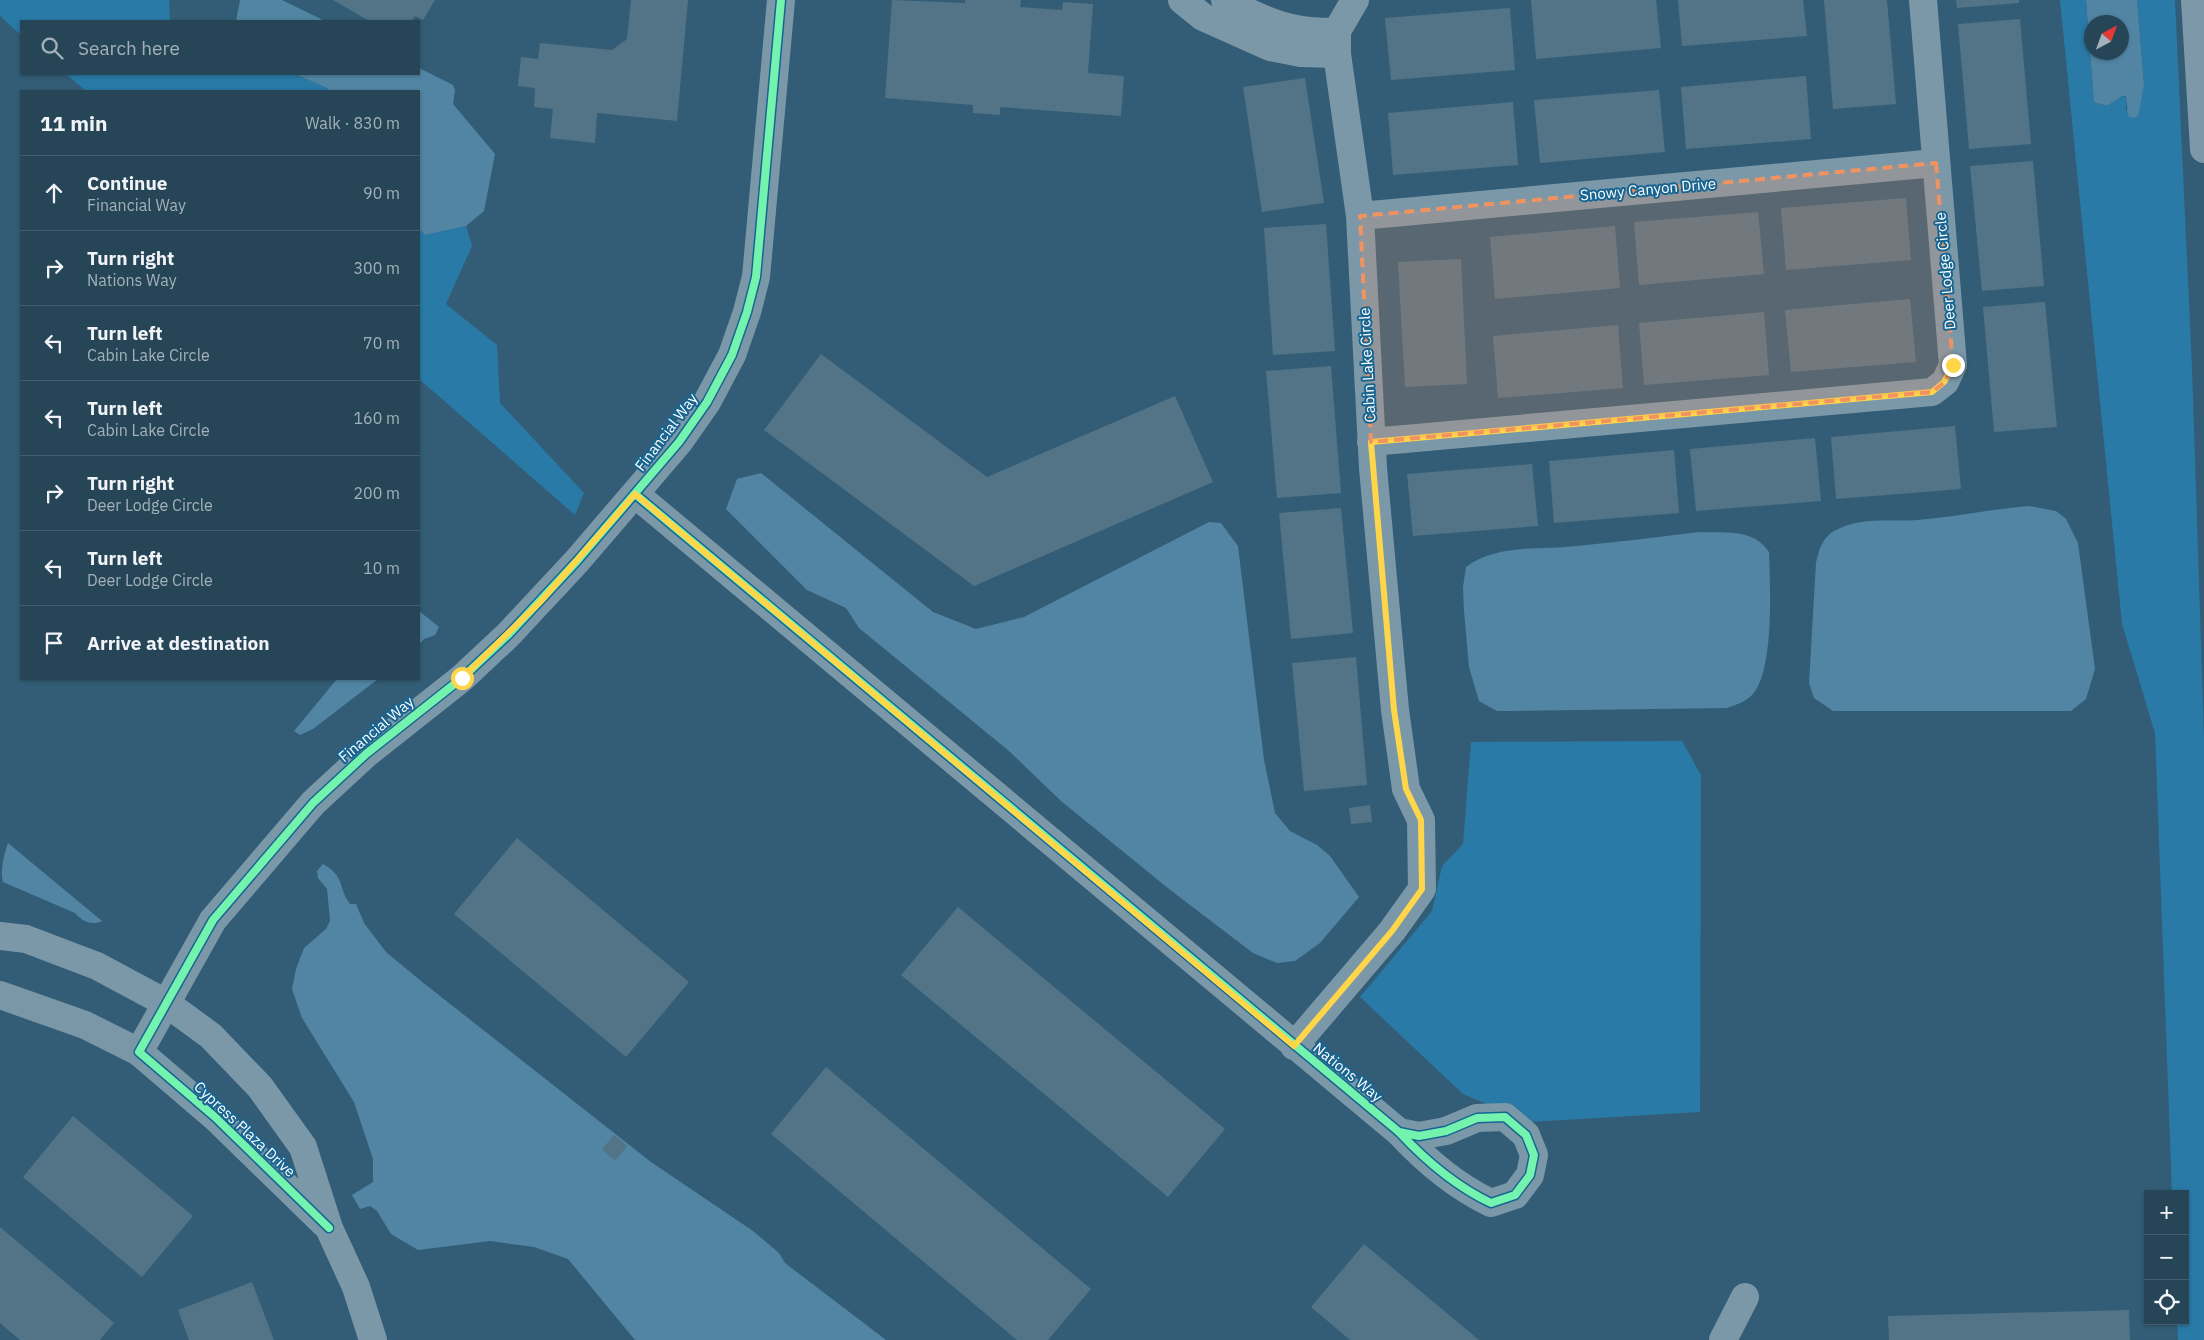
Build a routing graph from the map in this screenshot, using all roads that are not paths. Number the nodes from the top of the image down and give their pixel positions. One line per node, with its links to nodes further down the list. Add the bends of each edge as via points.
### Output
1 (781, 0): 12 (street, Financial Way, via 762,232 747,312 732,355 707,402 679,442)
2 (1182, 0): 7 (street, via 1203,17 1270,48 1302,53)
3 (1225, 0): 7 (street, via 1247,12)
4 (1356, 0): 7 (street)
5 (1923, 0): 9 (street, Deer Lodge Circle)
6 (2195, 0): 8 (highway)
7 (1337, 43): 10 (street, Cabin Lake Circle)
8 (2204, 149)
9 (1936, 163): 10 (street, Snowy Canyon Drive); 11 (street, Deer Lodge Circle, via 1953,365 1944,382 1932,392)
10 (1360, 216): 11 (street, Cabin Lake Circle)
11 (1371, 442): 16 (street, Cabin Lake Circle, via 1394,710 1406,789 1421,820 1422,889 1392,931)
12 (635, 494): 15 (street, Financial Way, via 508,635 462,678 366,754 313,803 213,920); 16 (street, Nations Way)
13 (0, 936): 15 (street, Cypress Plaza Drive, via 26,939 97,966)
14 (0, 995): 17 (main road, Cypress Plaza Drive, via 85,1025)
15 (166, 1003): 17 (street, Financial Way); 19 (street, Cypress Plaza Drive, via 211,1036 260,1087 303,1147)
16 (1294, 1046): 18 (street, Nations Way)
17 (139, 1052): 19 (street, Cypress Plaza Drive, via 215,1117)
18 (1399, 1132): 18 (street, Nations Way, via 1422,1156 1467,1192 1490,1203 1515,1196 1530,1175 1534,1155 1526,1135 1505,1117 1477,1118 1446,1131 1419,1136)
19 (329, 1228): 20 (street, Cypress Plaza Drive, via 356,1287)
20 (373, 1340)
21 (1723, 1340): 22 (street, via 1745,1297)
22 (1739, 1340)

